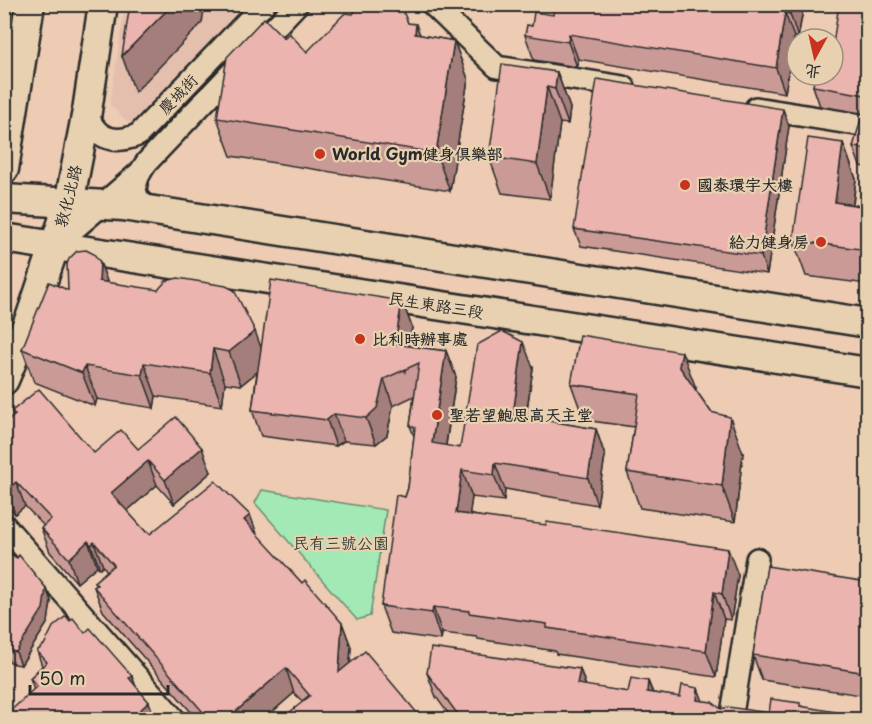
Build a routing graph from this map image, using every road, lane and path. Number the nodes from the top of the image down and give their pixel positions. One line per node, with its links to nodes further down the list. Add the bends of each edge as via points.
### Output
1 (30, 4): 10 (street)
2 (103, 4): 8 (street, 敦化北路)
3 (264, 4): 8 (street, 慶城街, via 138,135 108,138 94,128)
4 (297, 4): 11 (street, 慶城街)
5 (432, 4): 6 (street, via 497,67)
6 (639, 90)
7 (734, 105): 9 (street)
8 (87, 111): 13 (street, 敦化北路)
9 (867, 126)
10 (4, 170)
11 (137, 175): 14 (street, 慶城街); 15 (street, via 136,194 141,202)
12 (4, 199): 13 (street)
13 (69, 203): 14 (street); 17 (street, 敦化北路)
14 (103, 205): 15 (street); 17 (street, 慶城街)
15 (164, 213): 18 (street)
16 (4, 238): 17 (street, 民生東路三段)
17 (55, 245): 19 (street, 民生東路三段); 20 (street, 敦化北路)
18 (867, 323)
19 (867, 372)
20 (4, 380)
21 (4, 525): 23 (street)
22 (757, 558): 24 (street)
23 (175, 720)
24 (731, 720)

